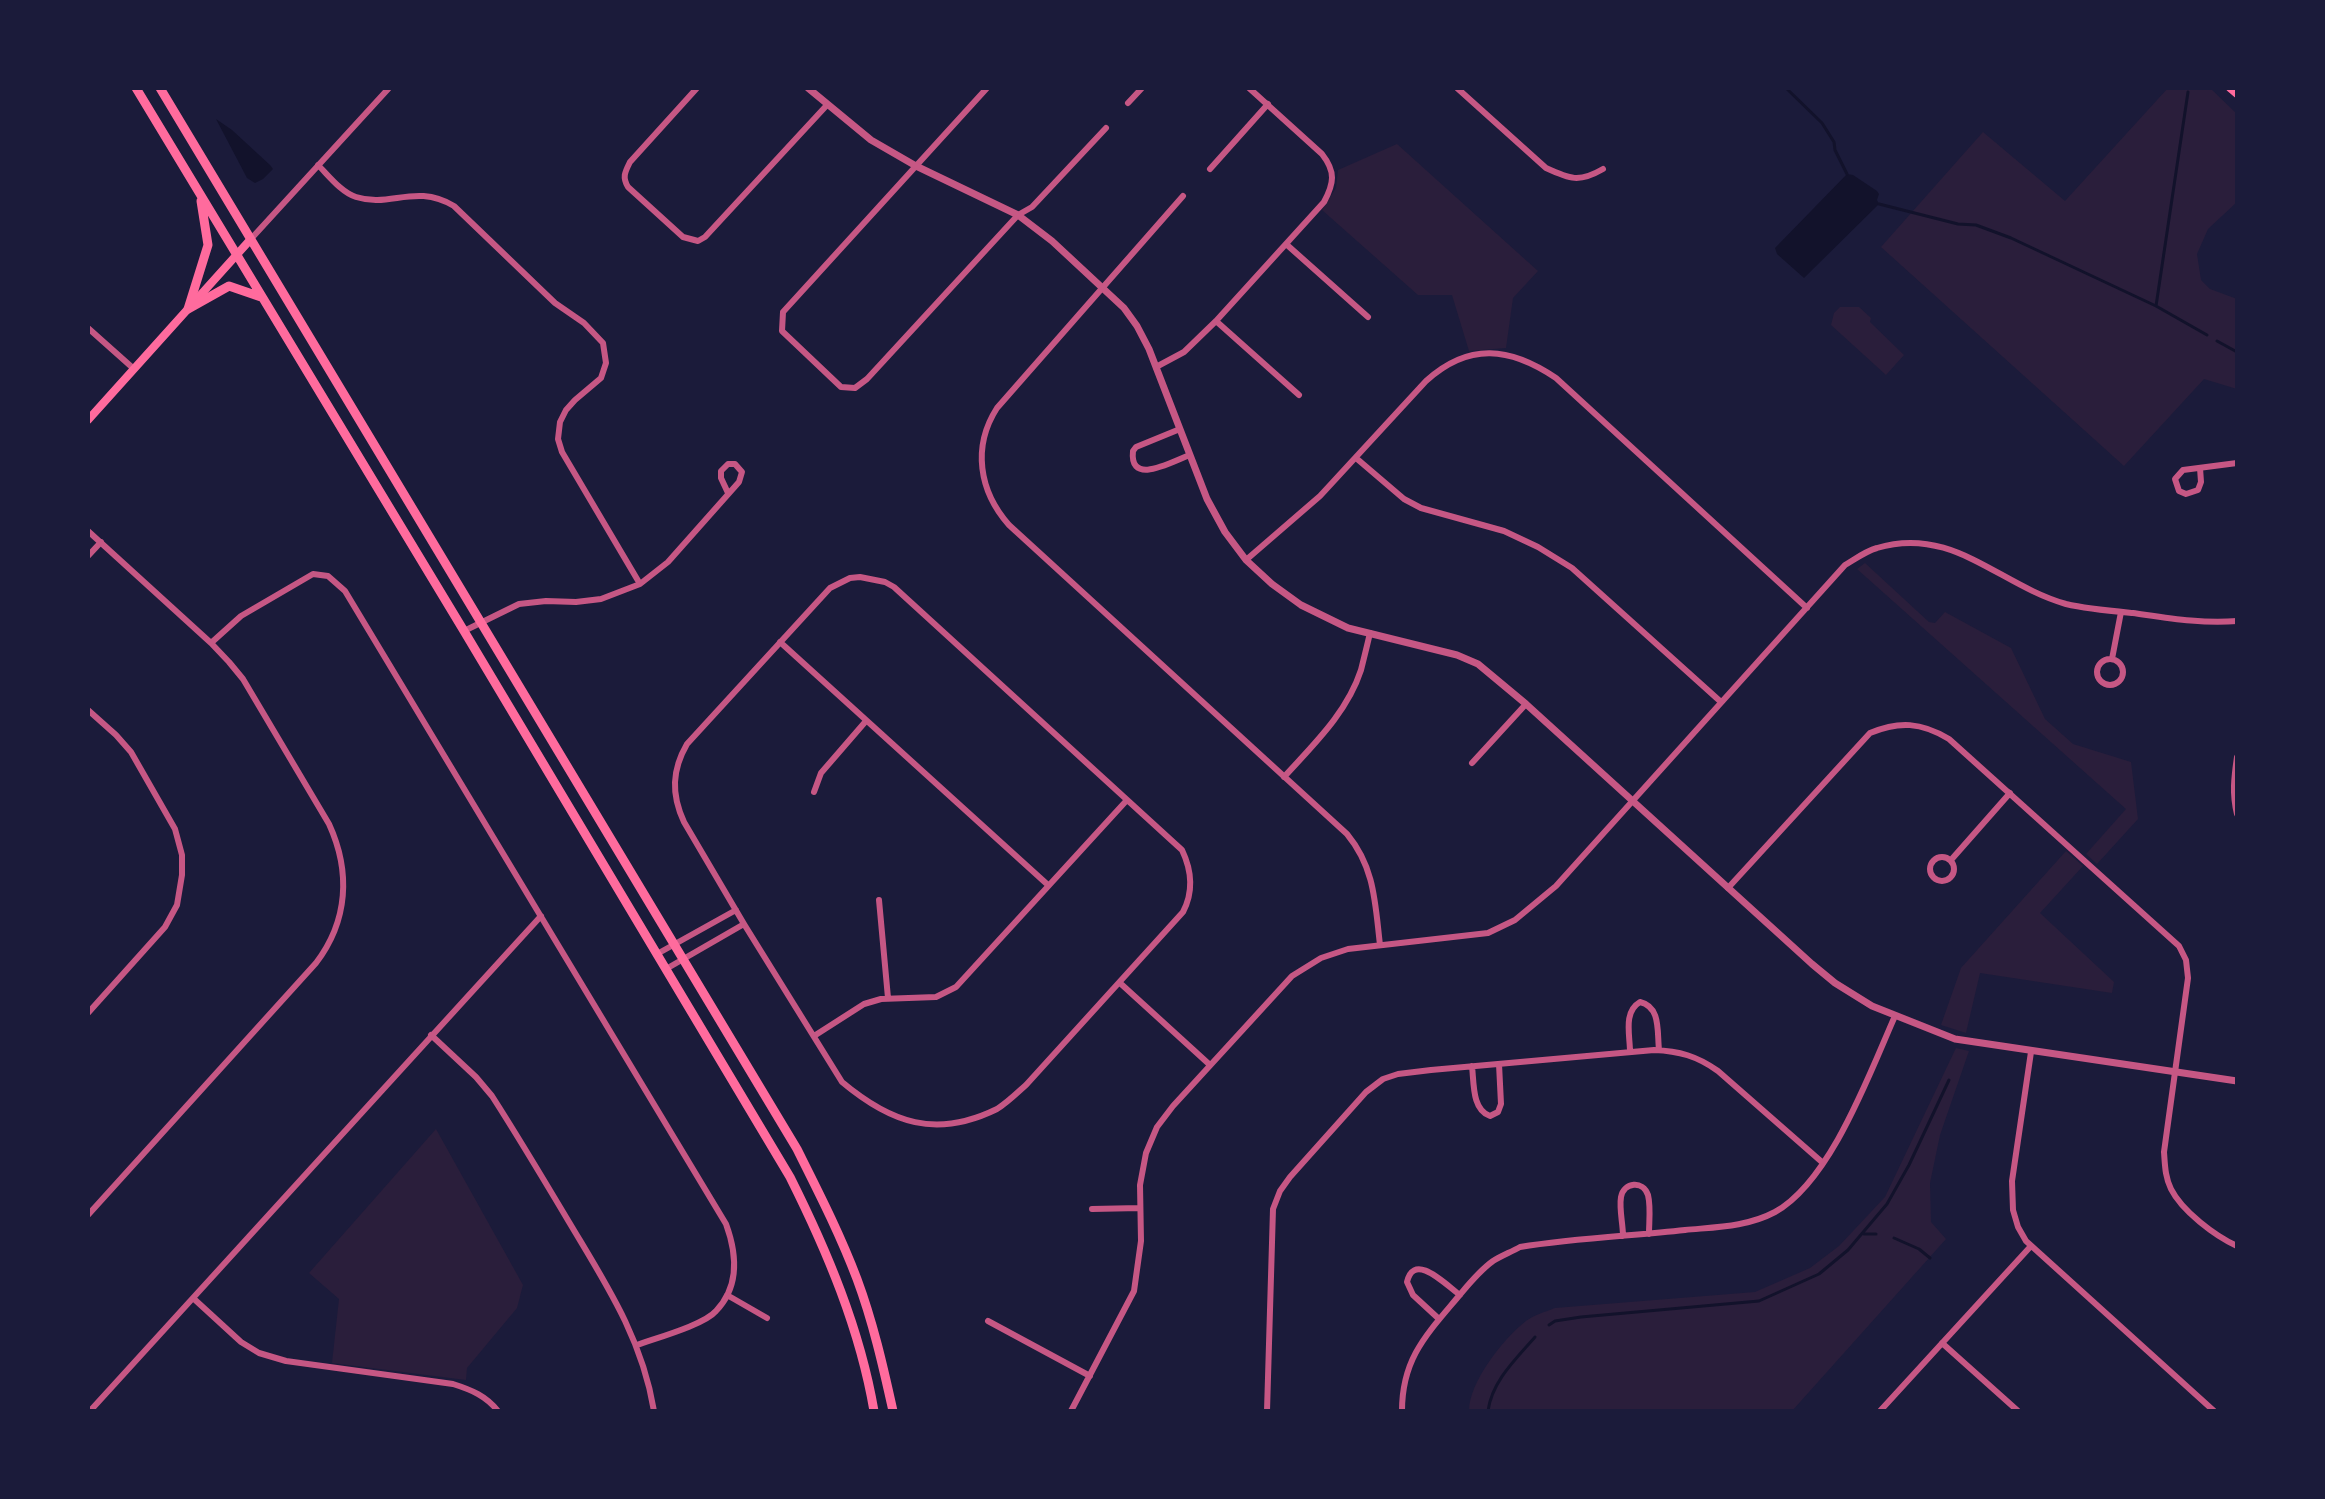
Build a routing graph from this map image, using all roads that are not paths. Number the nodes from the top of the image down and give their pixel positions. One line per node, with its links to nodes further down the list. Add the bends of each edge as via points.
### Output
1 (136, 88): 20 (main road)
2 (160, 88): 23 (main road)
3 (389, 88): 16 (street)
4 (697, 88): 14 (street, via 630,162 624,180 683,237 698,241)
5 (808, 88): 14 (street)
6 (987, 88): 17 (street)
7 (1142, 88): 12 (street)
8 (1249, 88): 13 (street)
9 (1457, 88): 19 (street, via 1546,168 1587,179)
10 (2230, 88): 11 (main road)
11 (2237, 94)
12 (1128, 103)
13 (1268, 104): 18 (street); 24 (street, via 1322,154 1333,174 1324,202)
14 (827, 105): 17 (street)
15 (1106, 128): 22 (street, via 1032,207)
16 (318, 165): 23 (street); 46 (street, via 357,197 441,198 597,335 605,352 604,370 566,410 558,439)
17 (916, 166): 22 (street); 22 (street, via 783,312 782,331 841,387 855,388 867,379)
18 (1210, 169)
19 (1603, 169)
20 (199, 190): 25 (main road); 28 (main road, via 208,245)
21 (1183, 196): 26 (street)
22 (1018, 215): 26 (street)
23 (250, 240): 25 (main road); 49 (main road)
24 (1286, 244): 29 (street); 30 (street)
25 (236, 255): 27 (main road); 28 (main road)
26 (1103, 287): 32 (street, via 1137,326); 62 (street, via 990,419 982,443 986,488 1009,525)
27 (262, 298): 28 (main road, via 229,286); 51 (main road)
28 (188, 309): 33 (main road)
29 (1368, 317)
30 (1216, 321): 32 (street, via 1184,352); 34 (street)
31 (88, 328): 33 (street)
32 (1156, 367): 36 (street)
33 (134, 369): 35 (main road)
34 (1299, 395)
35 (88, 420)
36 (1180, 429): 37 (street); 37 (street, via 1136,447 1133,462 1143,471)
37 (1190, 455): 45 (street, via 1207,499)
38 (1356, 458): 45 (street); 47 (street, via 1440,368 1482,353 1522,358 1556,378); 56 (street, via 1413,504 1504,531 1572,568)
39 (2237, 463): 40 (street)
40 (2200, 468): 40 (street, via 2179,472 2179,491 2198,490)
41 (728, 493): 41 (street, via 742,477 735,464 721,471); 46 (street, via 668,562)
42 (88, 531): 43 (street)
43 (101, 542): 44 (street); 54 (street)
44 (88, 556)
45 (1246, 560): 52 (street, via 1301,605)
46 (640, 584): 49 (street, via 601,599 519,604)
47 (1807, 608): 48 (street, via 1845,565 1875,548 1904,542 1931,543 1962,553 2066,604); 56 (street)
48 (2121, 612): 50 (street, via 2211,623); 55 (street)
49 (481, 621): 51 (street); 75 (main road)
50 (2237, 621)
51 (464, 631): 77 (main road)
52 (1370, 633): 57 (street, via 1478,664); 62 (street, via 1346,703)
53 (780, 642): 59 (street); 65 (street, via 840,582 860,577 885,582); 72 (street, via 687,744 676,767 678,810)
54 (211, 643): 73 (street, via 241,616 305,577 325,575 338,583); 97 (street, via 243,679 329,824 344,876 339,920 316,963)
55 (2112, 659): 55 (street, via 2097,670 2099,679 2110,685 2123,675 2120,663)
56 (1721, 702): 66 (street)
57 (1526, 704): 61 (street); 66 (street)
58 (88, 710): 82 (street, via 131,752 175,829 182,875 177,905 165,927)
59 (866, 721): 63 (street, via 821,773); 69 (street)
60 (2237, 757): 67 (street)
61 (1472, 763)
62 (1284, 777): 76 (street, via 1359,848 1372,879)
63 (814, 792)
64 (2010, 793): 68 (street); 70 (street, via 1932,729 1887,726 1857,744); 92 (street, via 2179,946 2188,978)
65 (1127, 800): 69 (street); 80 (street, via 1182,850 1191,880 1183,912)
66 (1632, 800): 70 (street); 76 (street, via 1556,886 1515,920 1488,933)
67 (2237, 814)
68 (1951, 860): 68 (street, via 1933,861 1934,879 1950,879 1955,868)
69 (1048, 885): 81 (street, via 956,987 936,997)
70 (1728, 888): 83 (street, via 1835,983)
71 (879, 900): 81 (street)
72 (736, 910): 74 (street); 75 (street)
73 (541, 916): 84 (street); 102 (street, via 726,1224 736,1262)
74 (744, 924): 78 (street); 85 (street)
75 (673, 945): 77 (street); 78 (main road)
76 (1380, 945): 90 (street, via 1321,958 1292,976)
77 (657, 954): 79 (main road)
78 (682, 959): 79 (street); 117 (main road, via 797,1149 828,1212 869,1315)
79 (666, 969): 116 (main road, via 806,1209 851,1323)
80 (1120, 983): 85 (street, via 999,1108 941,1125 912,1123 864,1100 842,1082); 90 (street)
81 (888, 998): 85 (street, via 864,1004)
82 (88, 1013)
83 (1895, 1016): 88 (street, via 1955,1039); 94 (street)
84 (431, 1035): 104 (street); 109 (street, via 492,1096 618,1303)
85 (814, 1036)
86 (1659, 1050): 87 (street); 87 (street, via 1655,1011 1640,1002 1629,1015); 94 (street, via 1699,1058 1718,1071)
87 (1630, 1052): 89 (street)
88 (2031, 1052): 92 (street); 100 (street, via 2012,1181 2013,1210)
89 (1499, 1064): 91 (street); 91 (street, via 1501,1104 1490,1116 1477,1106)
90 (1210, 1065): 95 (street, via 1157,1127 1146,1153)
91 (1472, 1066): 119 (street, via 1383,1079 1280,1191 1273,1209)
92 (2175, 1073): 93 (street); 101 (street, via 2164,1152 2170,1188 2215,1234)
93 (2237, 1081)
94 (1823, 1163): 98 (street, via 1775,1211 1738,1225)
95 (1140, 1208): 96 (street); 110 (street, via 1134,1291)
96 (1092, 1209)
97 (88, 1215)
98 (1649, 1234): 99 (street); 99 (street, via 1649,1198 1645,1188 1631,1184 1621,1198)
99 (1623, 1236): 103 (street, via 1520,1247 1492,1261)
100 (2031, 1246): 108 (street); 123 (street)
101 (2237, 1246)
102 (727, 1295): 105 (street); 109 (street, via 716,1313)
103 (1460, 1295): 106 (street); 106 (street, via 1426,1270 1413,1270 1407,1282 1410,1291)
104 (193, 1298): 112 (street); 114 (street, via 259,1353 453,1384 475,1391)
105 (767, 1318)
106 (1439, 1319): 120 (street, via 1412,1357)
107 (988, 1321): 110 (street)
108 (1942, 1343): 121 (street); 122 (street)
109 (637, 1345): 115 (street)
110 (1090, 1376): 118 (street)
111 (88, 1397): 112 (street)
112 (96, 1404): 113 (street)
113 (90, 1411)
114 (498, 1411)
115 (654, 1411)
116 (874, 1411)
117 (893, 1411)
118 (1071, 1411)
119 (1267, 1411)
120 (1402, 1411)
121 (1880, 1411)
122 (2018, 1411)
123 (2214, 1411)

